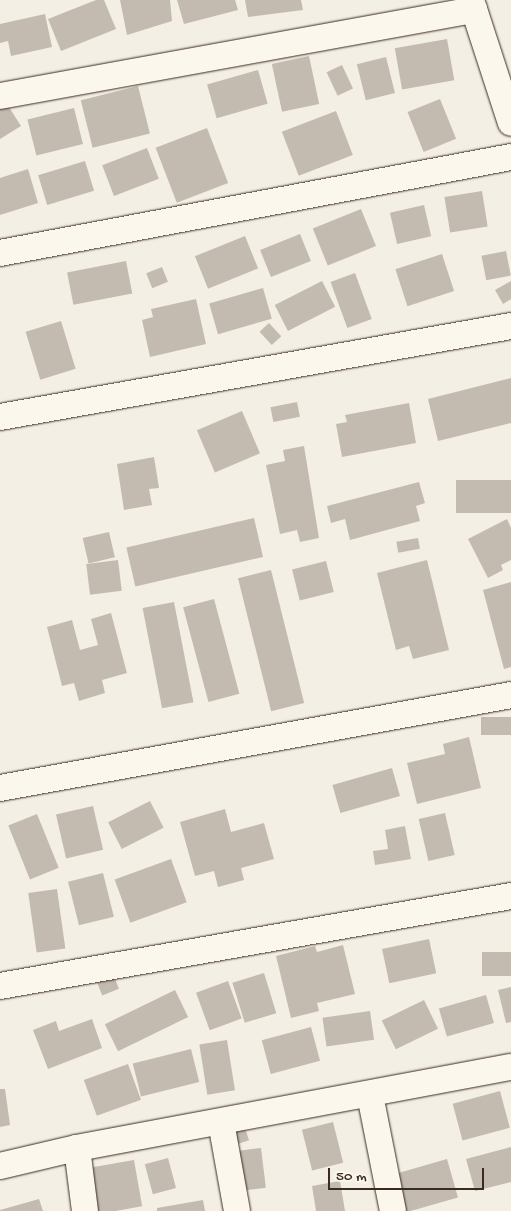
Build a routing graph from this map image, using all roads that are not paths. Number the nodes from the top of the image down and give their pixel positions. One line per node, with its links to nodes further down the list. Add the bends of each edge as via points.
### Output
1 (472, 5): 2 (street); 3 (street)
2 (0, 96)
3 (511, 123)
4 (511, 156): 5 (street)
5 (0, 253)
6 (511, 326): 7 (street)
7 (0, 418)
8 (511, 695): 9 (street)
9 (0, 788)
10 (511, 896): 11 (street)
11 (0, 986)
12 (511, 1067): 13 (street)
13 (370, 1094): 14 (street); 19 (street)
14 (221, 1122): 15 (street); 18 (street)
15 (77, 1148): 16 (street); 17 (street)
16 (0, 1166)
17 (85, 1211)
18 (237, 1211)
19 (393, 1211)

